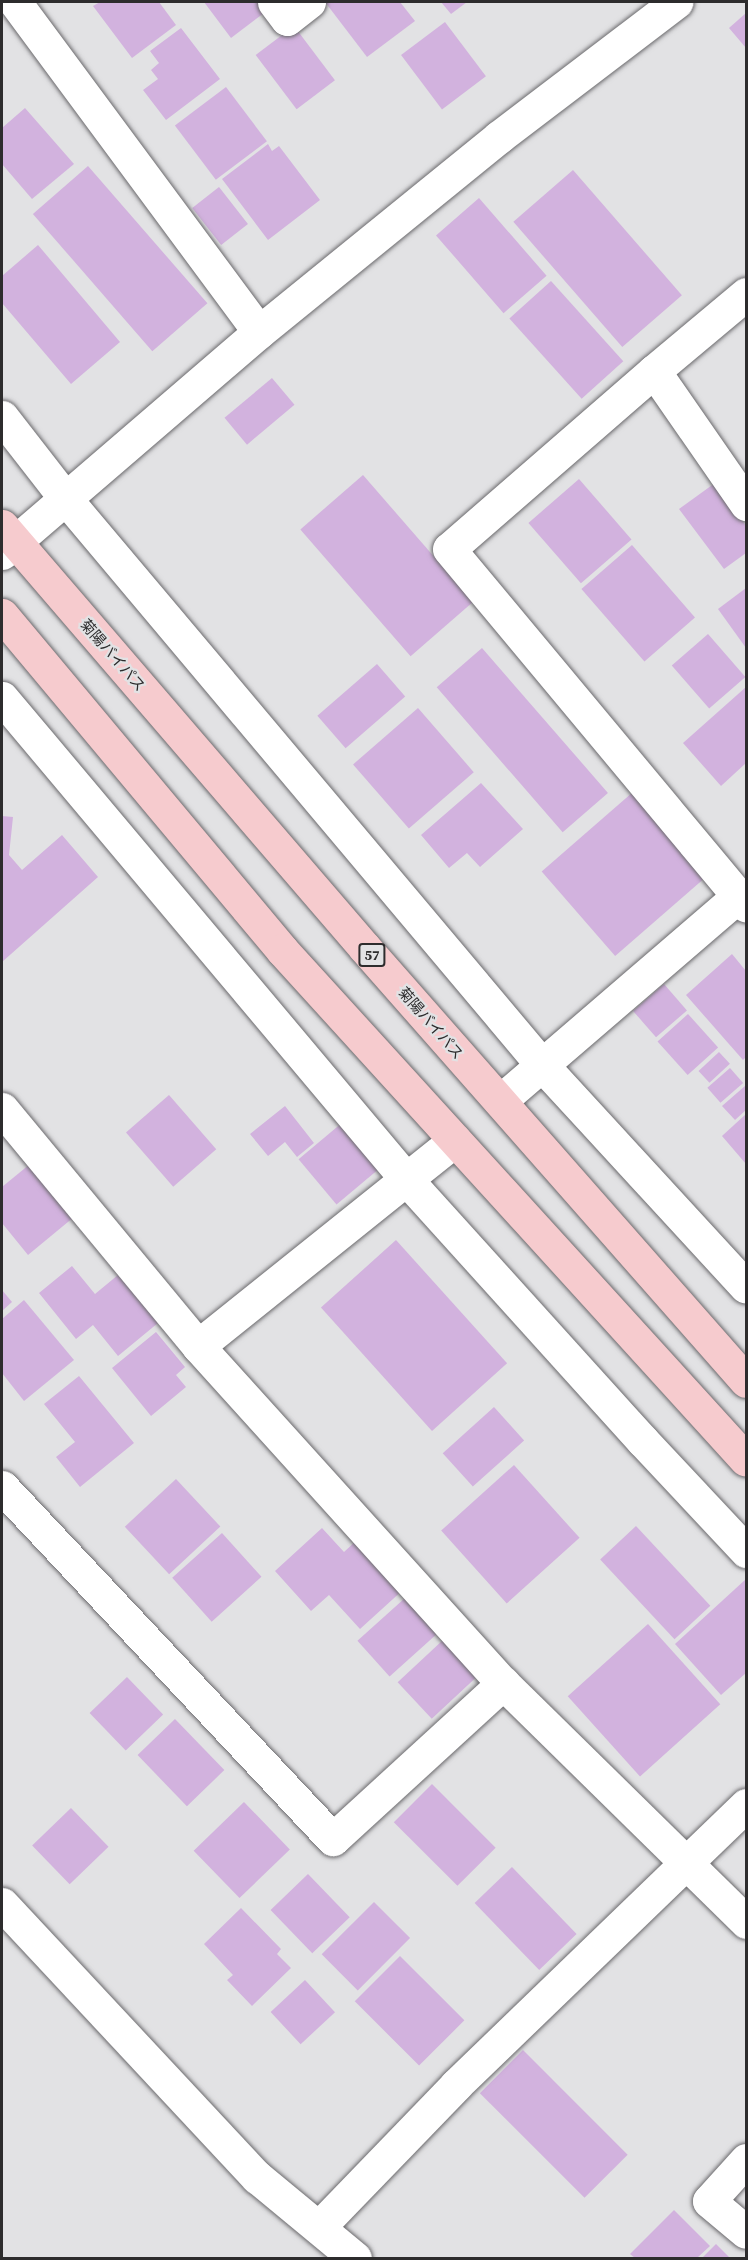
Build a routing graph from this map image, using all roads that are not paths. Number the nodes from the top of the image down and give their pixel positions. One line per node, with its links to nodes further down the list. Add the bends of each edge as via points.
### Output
1 (15, 2): 6 (street)
2 (273, 2): 3 (street, via 287,19)
3 (309, 2)
4 (676, 2): 6 (street, via 499,137)
5 (747, 294): 7 (street)
6 (259, 332): 9 (street)
7 (654, 371): 10 (street); 14 (street, via 449,549)
8 (2, 417): 9 (street)
9 (65, 498): 11 (street); 15 (street)
10 (747, 504)
11 (6, 540): 16 (highway, 菊陽バイパス / 57)
12 (2, 615): 18 (highway, via 282,950)
13 (2, 698): 19 (street)
14 (742, 901): 15 (street)
15 (542, 1065): 16 (street); 20 (street)
16 (500, 1101): 22 (highway, 菊陽バイパス / 57)
17 (2, 1109): 21 (street)
18 (455, 1140): 19 (street); 23 (highway)
19 (407, 1180): 21 (street); 25 (street)
20 (747, 1287)
21 (198, 1346): 26 (street)
22 (747, 1380)
23 (747, 1460)
24 (5, 1498): 26 (street, via 333,1839)
25 (747, 1551)
26 (502, 1683): 28 (street)
27 (747, 1805): 28 (street)
28 (685, 1862): 30 (street); 32 (street, via 456,2085)
29 (2, 1905): 32 (street, via 257,2177)
30 (747, 1922)
31 (747, 2160): 33 (street, via 709,2201)
32 (319, 2227): 34 (street)
33 (747, 2232)
34 (355, 2259)

